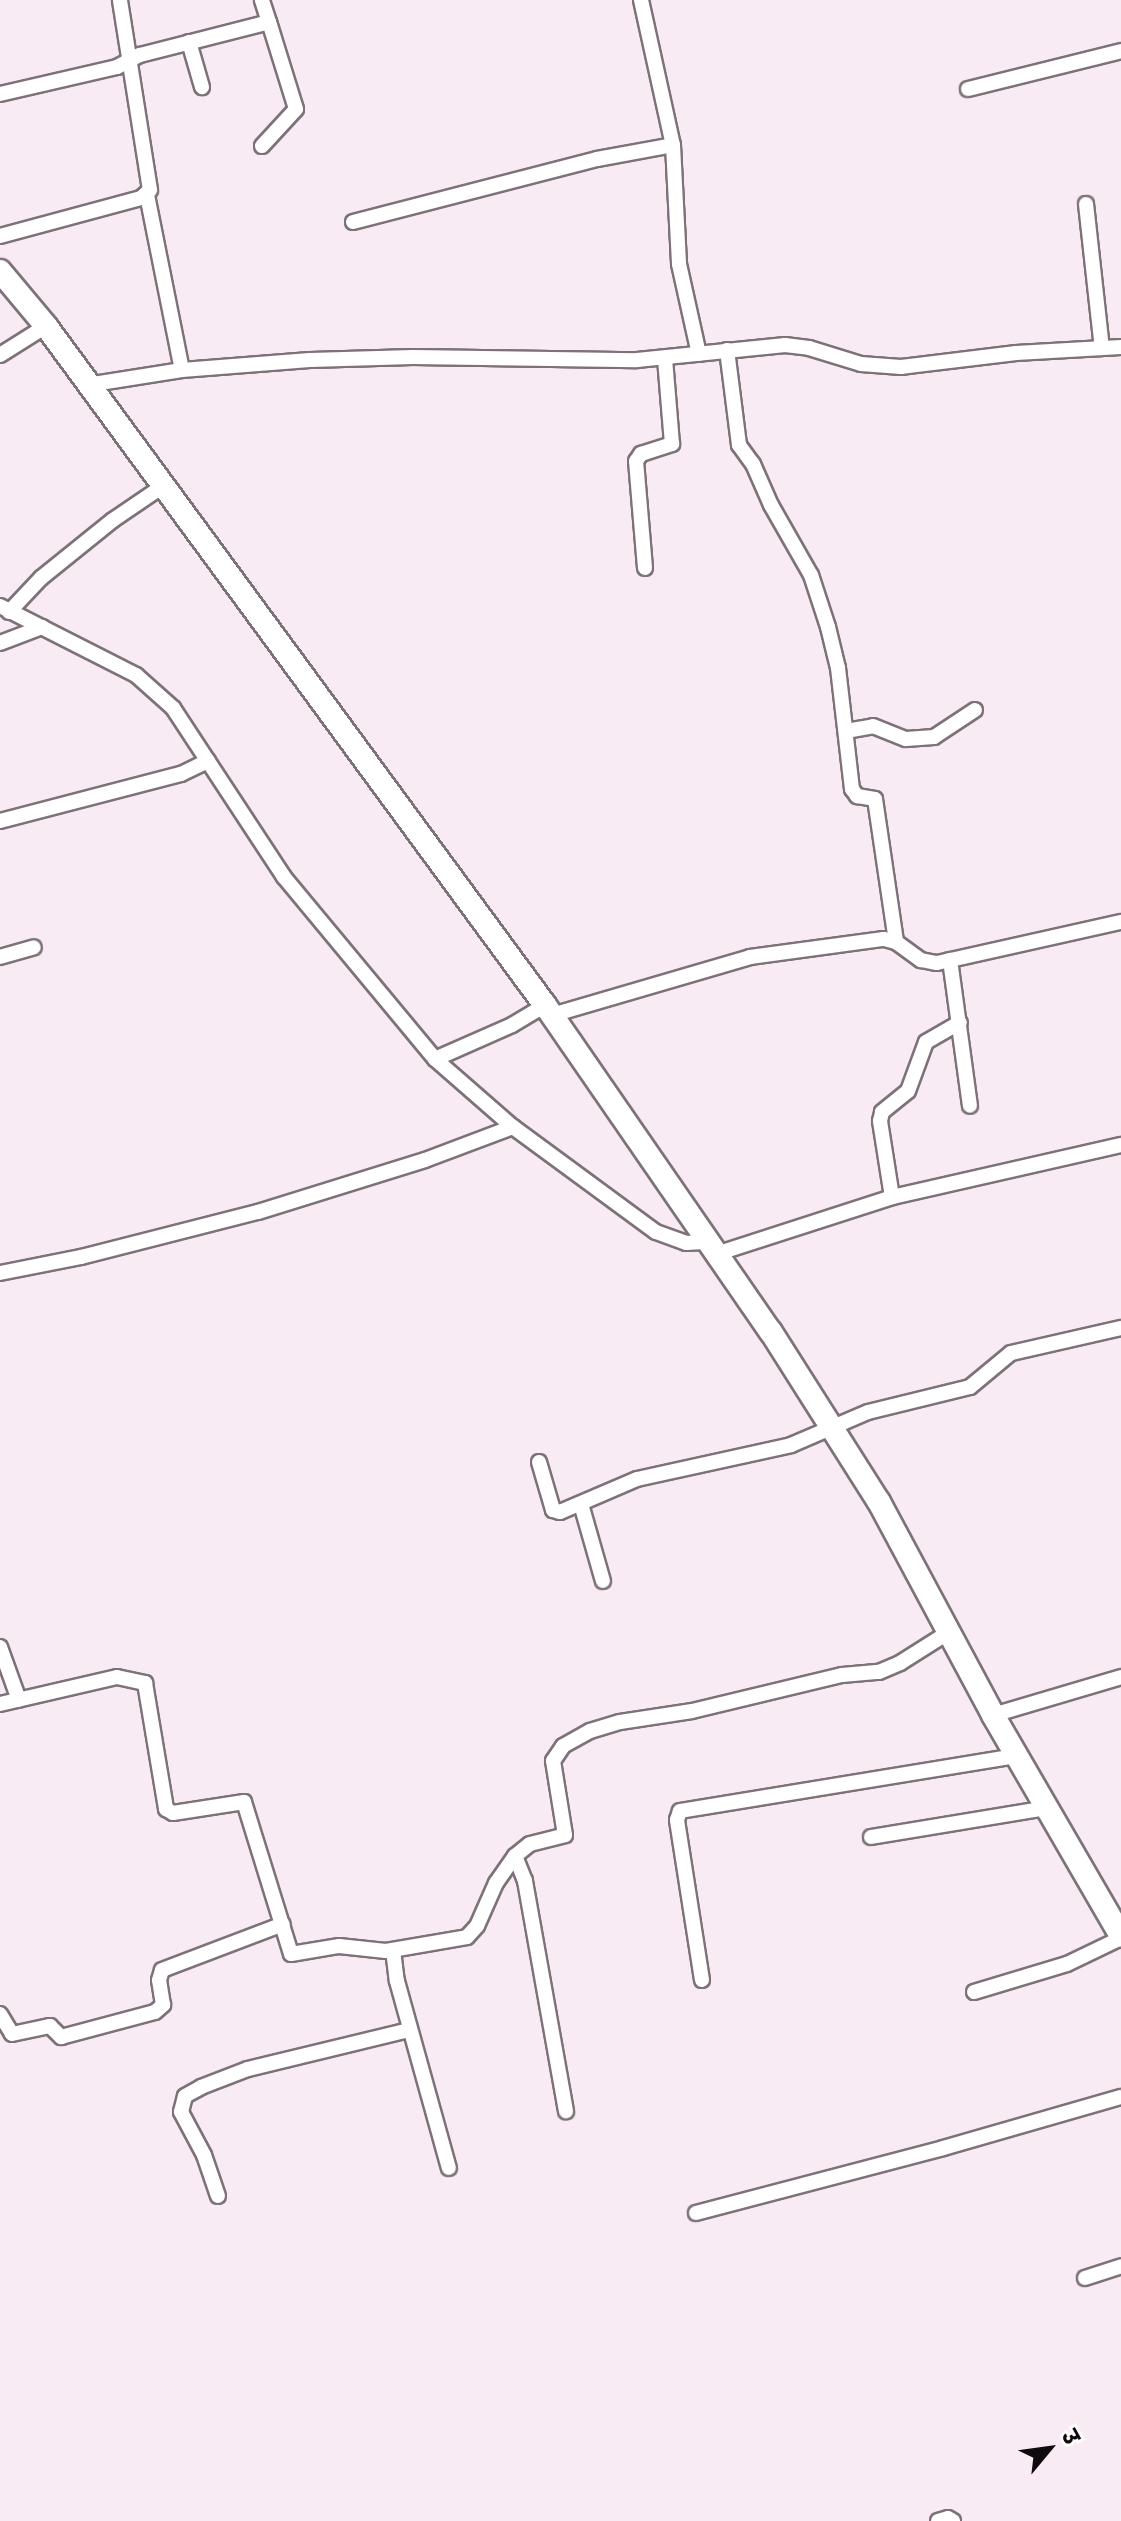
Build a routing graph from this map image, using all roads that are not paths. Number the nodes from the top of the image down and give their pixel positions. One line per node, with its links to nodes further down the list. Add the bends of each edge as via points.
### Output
1 (120, 0): 7 (street)
2 (262, 0): 4 (street)
3 (641, 0): 11 (street)
4 (269, 22): 5 (street); 12 (street, via 296,109)
5 (189, 42): 7 (street); 8 (street)
6 (1121, 51): 9 (street)
7 (129, 62): 10 (street); 13 (street, via 151,184)
8 (202, 87)
9 (968, 89)
10 (0, 94)
11 (673, 145): 15 (street, via 597,159); 22 (street, via 679,264)
12 (262, 146)
13 (147, 195): 16 (street); 25 (street)
14 (1086, 204): 20 (street)
15 (353, 222)
16 (0, 236)
17 (0, 271): 18 (main road)
18 (46, 326): 23 (street); 26 (main road)
19 (1121, 347): 20 (street)
20 (1102, 348): 21 (street, via 901,367 861,364 785,345)
21 (727, 350): 22 (street); 33 (street, via 736,436 818,594 838,668)
22 (699, 354): 24 (street)
23 (0, 355)
24 (665, 358): 25 (street, via 413,357); 28 (street, via 672,444 641,454 636,461)
25 (182, 370): 26 (street)
26 (87, 385): 27 (main road)
27 (163, 486): 29 (street); 41 (main road)
28 (645, 568)
29 (5, 609): 30 (street)
30 (42, 627): 31 (street); 34 (street, via 124,668 155,690)
31 (0, 643)
32 (975, 710): 33 (street, via 934,737 906,739 873,726)
33 (846, 731): 37 (street, via 852,789 877,803)
34 (208, 761): 35 (street, via 181,774); 43 (street, via 284,877)
35 (0, 821)
36 (1121, 922): 40 (street)
37 (896, 942): 40 (street, via 921,960); 41 (street, via 884,939 750,957)
38 (34, 947): 39 (street)
39 (0, 957)
40 (950, 960): 42 (street)
41 (548, 1010): 43 (street); 48 (main road)
42 (960, 1022): 44 (street); 47 (street, via 926,1042 908,1091 882,1112)
43 (435, 1059): 45 (street)
44 (970, 1106)
45 (513, 1127): 48 (street, via 656,1232); 49 (street, via 258,1212)
46 (1121, 1145): 47 (street)
47 (892, 1197): 48 (street)
48 (712, 1248): 51 (main road)
49 (0, 1273)
50 (1121, 1328): 51 (street, via 1011,1353 970,1387 868,1412)
51 (832, 1428): 53 (street, via 791,1445 637,1479); 55 (main road)
52 (539, 1462): 53 (street, via 556,1512)
53 (581, 1504): 54 (street)
54 (603, 1581)
55 (949, 1632): 60 (main road); 64 (street, via 879,1672 842,1675 590,1731 563,1746 553,1761 565,1835 530,1844)
56 (0, 1647): 58 (street)
57 (1121, 1677): 60 (street)
58 (19, 1700): 59 (street); 65 (street, via 117,1677 145,1683 166,1809 173,1813 244,1802)
59 (0, 1704)
60 (993, 1715): 61 (main road)
61 (1017, 1756): 62 (main road); 68 (street, via 680,1811 677,1820)
62 (1047, 1808): 63 (street); 66 (main road)
63 (871, 1837)
64 (515, 1856): 67 (street, via 472,1933); 73 (street, via 525,1881)
65 (283, 1924): 67 (street, via 294,1956 339,1946); 70 (street, via 162,1970 163,2005 155,2012 61,2037 50,2026 12,2034)
66 (1121, 1937): 69 (street, via 1067,1964)
67 (393, 1950): 71 (street)
68 (702, 1980)
69 (974, 1992)
70 (0, 2014)
71 (409, 2030): 74 (street); 75 (street, via 248,2069 185,2096 181,2112)
72 (1121, 2097): 76 (street)
73 (566, 2111)
74 (449, 2168)
75 (218, 2196)
76 (696, 2213)
77 (1121, 2266): 78 (street)
78 (1085, 2278)
79 (938, 2521): 80 (street)
80 (953, 2521)

